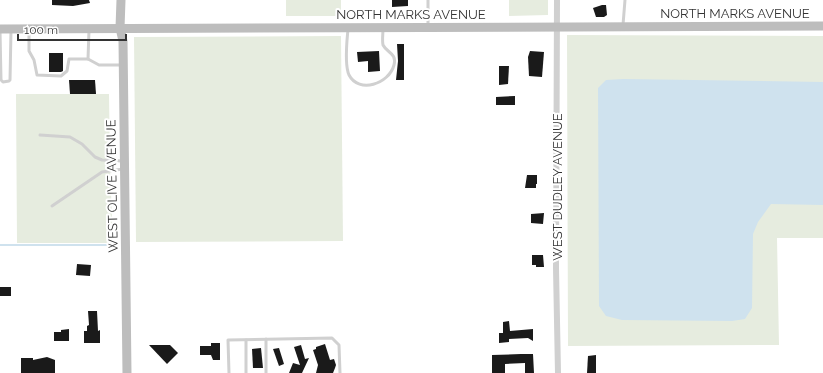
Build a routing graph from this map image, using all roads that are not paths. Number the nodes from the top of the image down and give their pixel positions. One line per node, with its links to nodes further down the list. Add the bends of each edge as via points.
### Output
1 (121, 0): 11 (main road, WEST OLIVE AVENUE)
2 (428, 0): 10 (lane)
3 (557, 0): 5 (street, WEST DUDLEY AVENUE)
4 (625, 0): 6 (lane)
5 (557, 26): 6 (main road, NORTH MARKS AVENUE); 10 (main road, NORTH MARKS AVENUE); 28 (street, WEST DUDLEY AVENUE)
6 (623, 26): 7 (main road, NORTH MARKS AVENUE)
7 (823, 26)
8 (348, 27): 9 (main road, NORTH MARKS AVENUE); 9 (lane, via 348,71 354,81 365,85 382,82 394,64 392,53 383,44); 11 (main road, NORTH MARKS AVENUE)
9 (383, 27): 10 (main road, NORTH MARKS AVENUE)
10 (428, 27)
11 (120, 28): 15 (main road, NORTH MARKS AVENUE); 17 (main road, WEST OLIVE AVENUE)
12 (0, 29): 13 (main road, NORTH MARKS AVENUE); 13 (lane, via 3,82 10,80)
13 (11, 29): 14 (main road, NORTH MARKS AVENUE)
14 (29, 29): 15 (main road, NORTH MARKS AVENUE); 16 (lane, via 29,51 37,75 61,76 67,71 69,59)
15 (89, 29): 16 (lane)
16 (88, 59): 17 (lane, via 99,65)
17 (123, 65): 19 (main road, WEST OLIVE AVENUE)
18 (40, 135): 19 (lane, via 70,137 82,144 95,157)
19 (125, 165): 20 (lane, via 102,172); 23 (main road, WEST OLIVE AVENUE)
20 (52, 206)
21 (266, 339): 22 (lane); 26 (lane); 27 (lane, via 332,338 339,345)
22 (246, 340): 24 (lane, via 228,340); 25 (lane)
23 (127, 373)
24 (228, 373)
25 (246, 373)
26 (266, 373)
27 (340, 373)
28 (558, 373)

